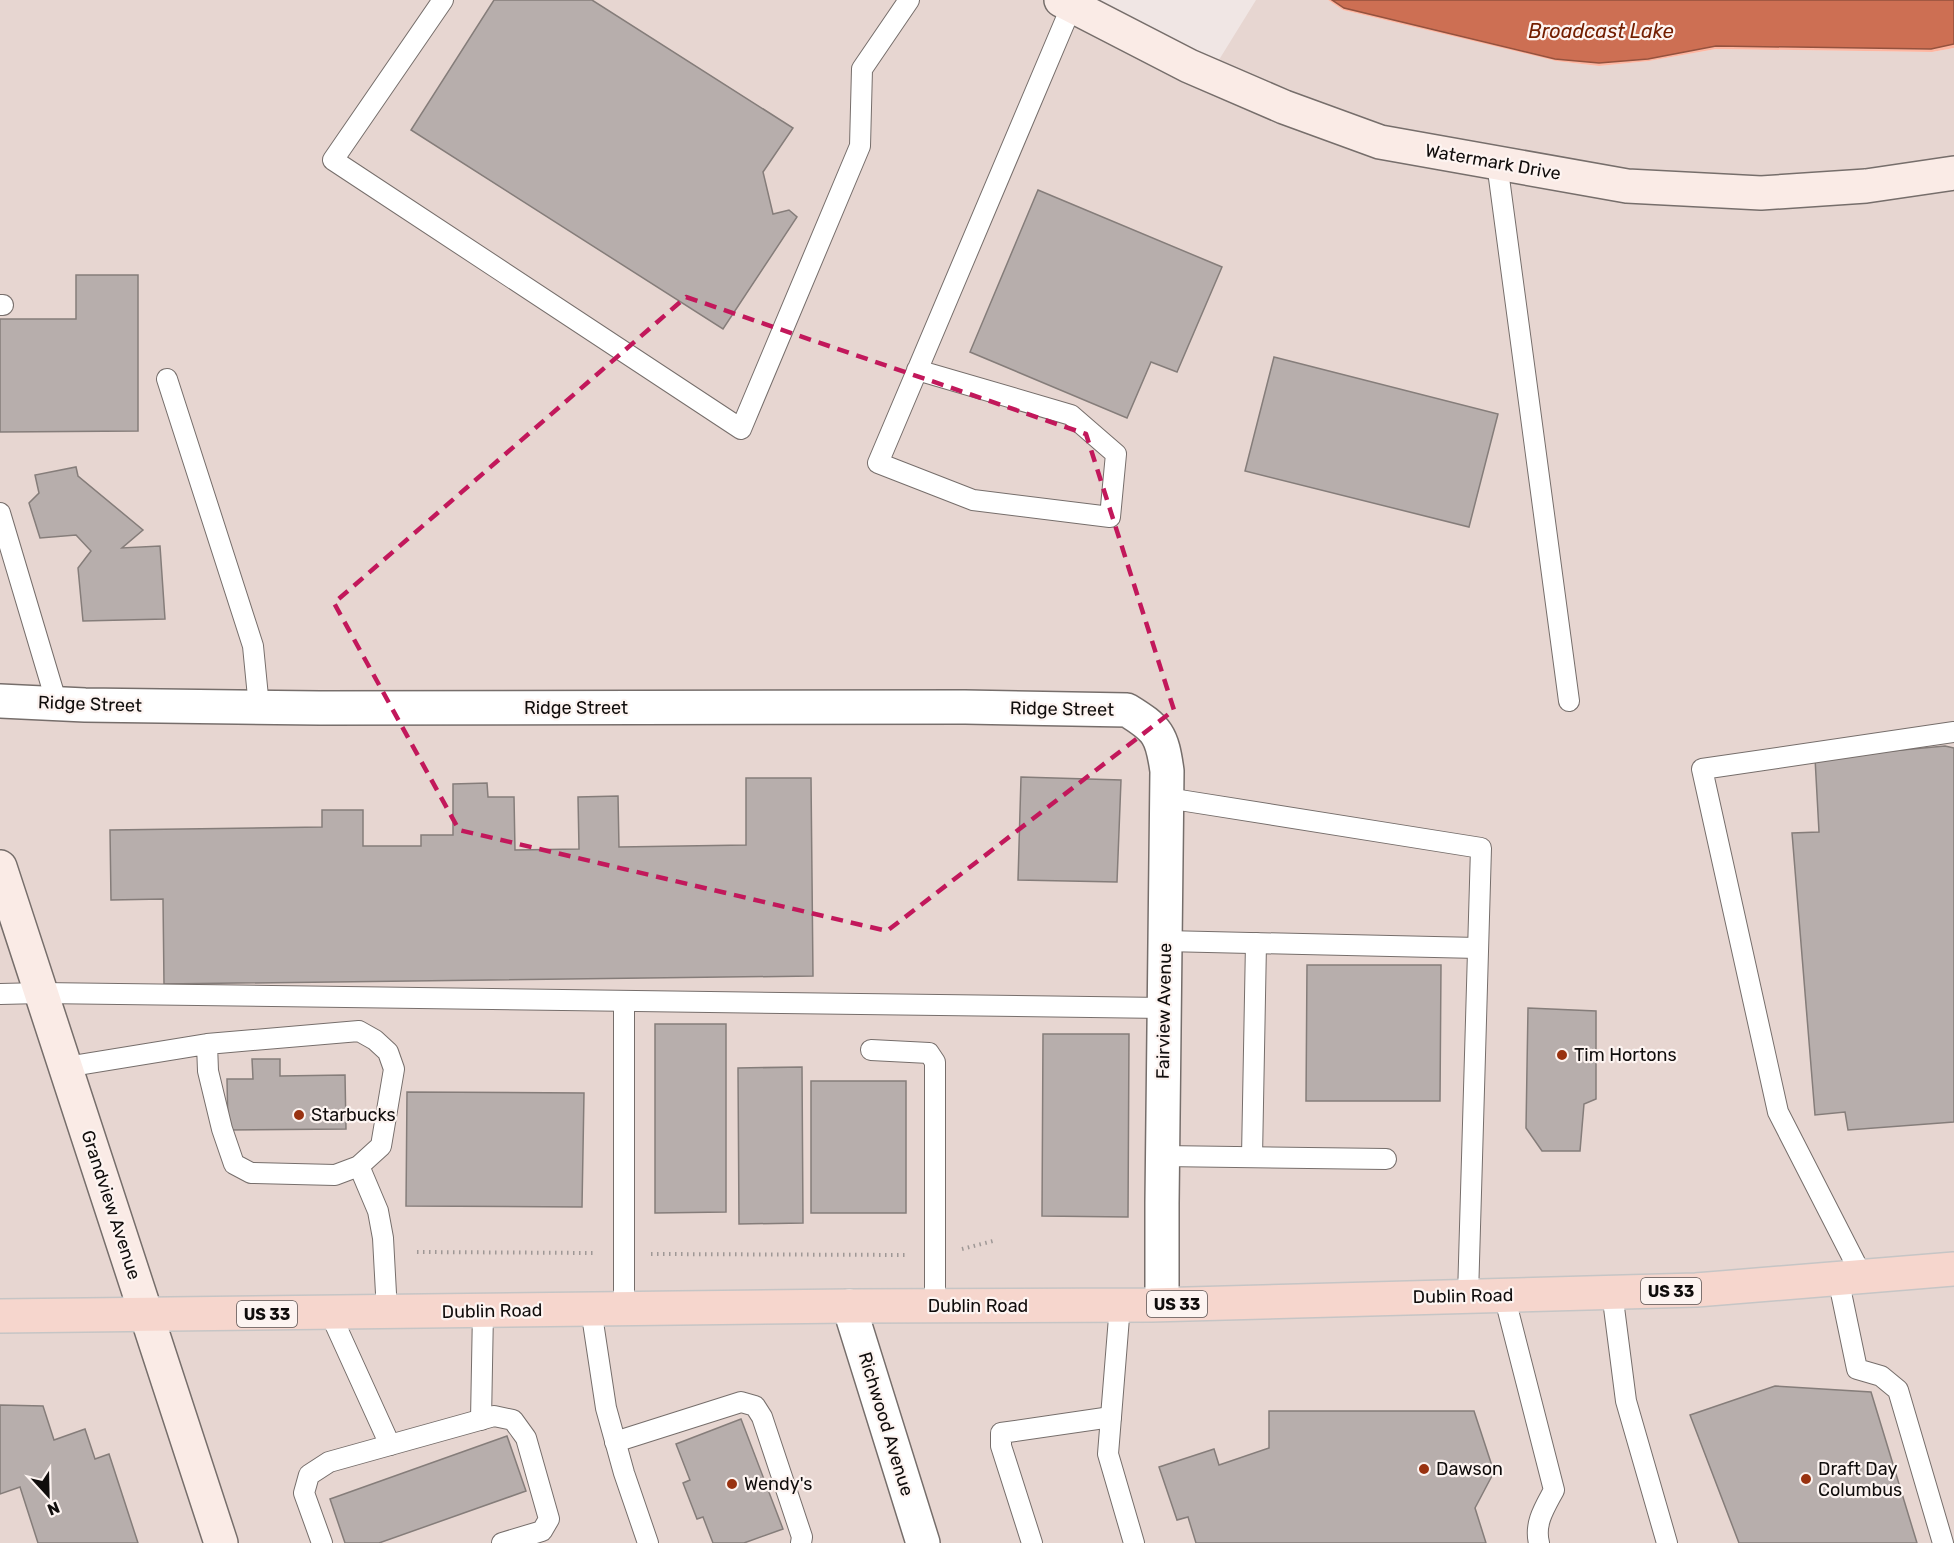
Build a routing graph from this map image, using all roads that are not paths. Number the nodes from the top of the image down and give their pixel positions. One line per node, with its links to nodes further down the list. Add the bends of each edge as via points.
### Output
1 (443, 0): 2 (lane, via 333,160 741,429 860,146 862,69)
2 (909, 0)
3 (1067, 3): 4 (street, Watermark Drive, via 1189,66 1284,107 1380,142); 6 (lane)
4 (1497, 163): 5 (street, Watermark Drive, via 1627,186 1761,193 1866,186); 10 (lane)
5 (1954, 173)
6 (917, 370): 6 (lane, via 878,463 973,500 1110,517 1116,454 1071,415)
7 (167, 380): 12 (lane, via 253,646)
8 (0, 513): 11 (lane)
9 (0, 701): 11 (street, Ridge Street)
10 (1569, 701)
11 (57, 704): 12 (street, Ridge Street)
12 (260, 707): 13 (street, Ridge Street, via 1101,709 1127,710)
13 (1149, 723): 15 (street, Fairview Avenue, via 1163,745)
14 (1954, 732): 32 (lane, via 1702,769 1778,1112)
15 (1167, 798): 17 (street, Fairview Avenue); 19 (lane, via 1481,848)
16 (0, 867): 20 (street, Grandview Avenue)
17 (1165, 941): 18 (lane); 23 (street, Fairview Avenue)
18 (1256, 943): 19 (lane); 28 (lane)
19 (1478, 948): 35 (lane)
20 (41, 993): 21 (lane); 22 (lane); 26 (street, Grandview Avenue)
21 (0, 994)
22 (624, 1001): 23 (lane); 40 (lane)
23 (1164, 1008): 27 (street, Fairview Avenue)
24 (207, 1044): 26 (lane); 30 (lane, via 208,1071 234,1164 250,1173 324,1175); 30 (lane, via 359,1031 375,1040 388,1052 394,1069 381,1146)
25 (871, 1050): 39 (lane, via 929,1053 935,1062)
26 (66, 1066): 46 (street, Grandview Avenue)
27 (1162, 1156): 28 (lane); 36 (street, Fairview Avenue)
28 (1252, 1157): 29 (lane)
29 (1386, 1159)
30 (359, 1166): 43 (lane, via 382,1229)
31 (1954, 1269): 32 (main road, Dublin Road / US 33)
32 (1850, 1277): 33 (main road, Dublin Road / US 33, via 1696,1290); 61 (lane, via 1857,1369 1881,1376 1898,1390)
33 (1611, 1292): 34 (main road, Dublin Road / US 33); 60 (lane, via 1626,1401)
34 (1504, 1295): 35 (main road, Dublin Road / US 33); 59 (lane, via 1554,1490 1536,1532)
35 (1468, 1296): 36 (main road, Dublin Road / US 33)
36 (1162, 1304): 37 (main road, Dublin Road / US 33)
37 (1120, 1305): 39 (main road, Dublin Road / US 33); 47 (lane)
38 (849, 1306): 39 (main road, Dublin Road / US 33); 40 (main road, Dublin Road / US 33); 51 (street, Richwood Avenue)
39 (935, 1306)
40 (624, 1309): 41 (main road, Dublin Road / US 33)
41 (591, 1310): 42 (main road, Dublin Road / US 33); 49 (lane)
42 (483, 1311): 43 (main road, Dublin Road / US 33); 48 (lane)
43 (387, 1312): 44 (main road, Dublin Road / US 33)
44 (330, 1313): 46 (main road, Dublin Road / US 33); 50 (lane)
45 (0, 1316): 46 (main road, Dublin Road / US 33)
46 (147, 1316): 52 (street, Grandview Avenue)
47 (1111, 1418): 57 (lane, via 1001,1433 1001,1446); 58 (lane, via 1108,1454)
48 (481, 1420): 50 (lane); 54 (lane, via 495,1416 513,1419 526,1438 549,1519 542,1531)
49 (615, 1442): 55 (lane); 56 (lane, via 741,1402 755,1406 762,1417)
50 (390, 1445): 53 (lane, via 329,1462 309,1475 304,1493)
51 (916, 1542)
52 (221, 1543)
53 (322, 1543)
54 (502, 1543)
55 (648, 1543)
56 (801, 1543)
57 (1032, 1543)
58 (1134, 1543)
59 (1539, 1543)
60 (1667, 1543)
61 (1943, 1543)

